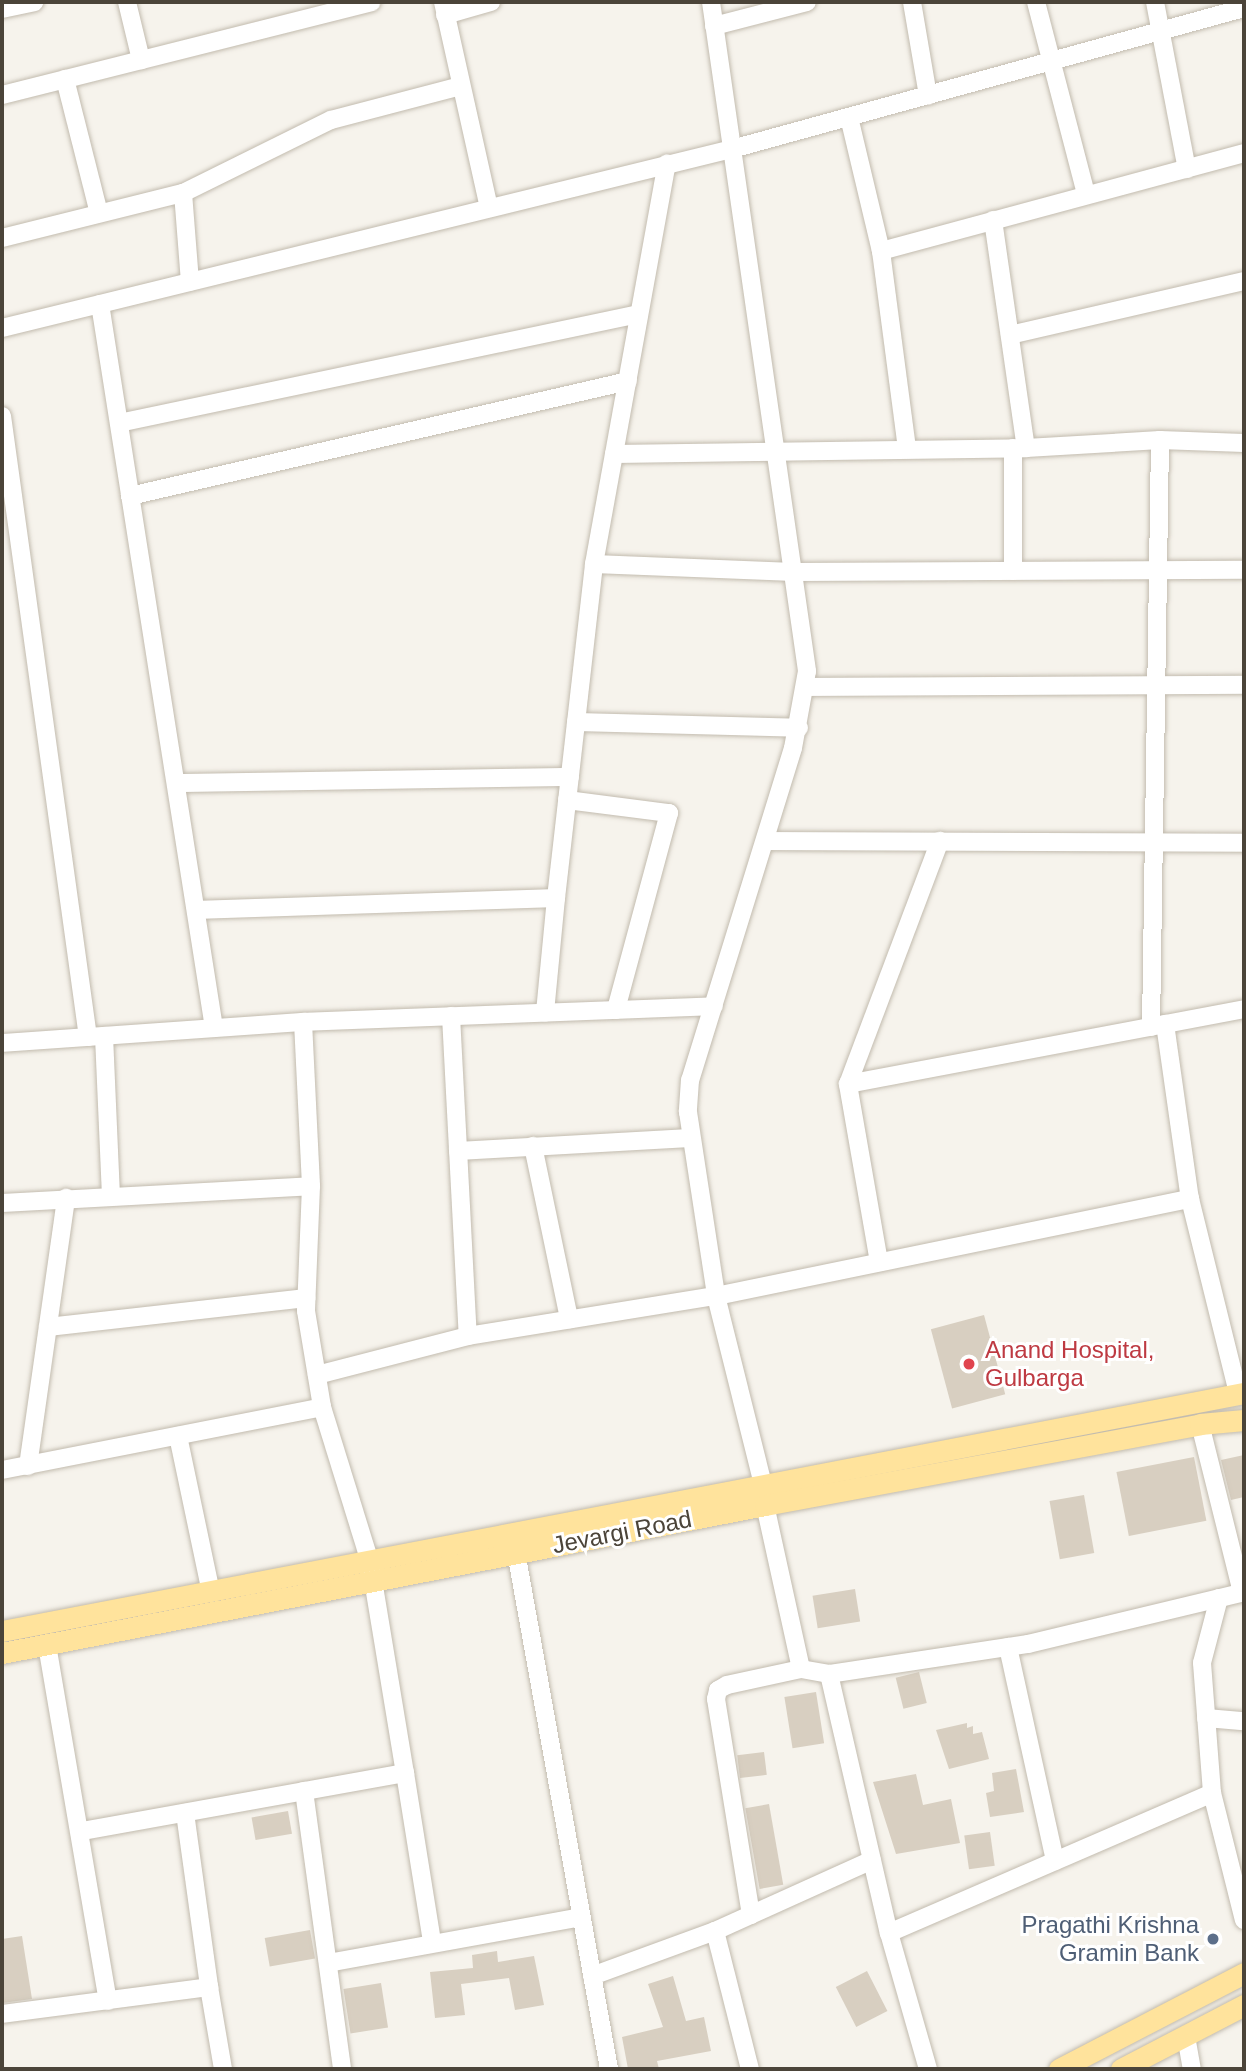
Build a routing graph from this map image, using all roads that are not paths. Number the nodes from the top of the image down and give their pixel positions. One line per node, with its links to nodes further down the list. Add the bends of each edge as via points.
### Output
1 (34, 2): 12 (street)
2 (127, 2): 15 (street)
3 (371, 2): 15 (street)
4 (491, 2): 10 (street)
5 (711, 2): 13 (street)
6 (807, 2): 13 (street)
7 (912, 2): 20 (street)
8 (1036, 2): 16 (street)
9 (1155, 2): 14 (street)
10 (444, 8): 18 (street)
11 (1244, 8): 14 (street)
12 (2, 9)
13 (715, 26): 22 (street)
14 (1160, 29): 16 (street); 25 (street)
15 (141, 60): 17 (street)
16 (1048, 63): 20 (street); 27 (street)
17 (65, 79): 19 (street); 29 (street)
18 (461, 86): 26 (street, via 331,120); 28 (street)
19 (2, 96)
20 (928, 96): 21 (street)
21 (849, 117): 22 (street); 32 (street)
22 (732, 149): 24 (street); 44 (street)
23 (1244, 153): 25 (street)
24 (667, 164): 28 (street); 36 (street)
25 (1186, 170): 27 (street)
26 (183, 193): 29 (street); 34 (street)
27 (1086, 194): 30 (street)
28 (489, 208): 34 (street)
29 (99, 213): 31 (street)
30 (993, 220): 32 (street); 38 (street)
31 (2, 238)
32 (881, 251): 45 (street)
33 (1244, 281): 38 (street)
34 (190, 282): 35 (street)
35 (100, 304): 37 (street); 41 (street)
36 (639, 314): 39 (street); 41 (street)
37 (2, 328)
38 (1010, 335): 46 (street)
39 (628, 381): 47 (street); 48 (street)
40 (2, 416): 76 (street)
41 (119, 423): 48 (street)
42 (1160, 440): 43 (street); 46 (street); 50 (street)
43 (1244, 443)
44 (776, 448): 45 (street); 47 (street); 53 (street)
45 (907, 448): 46 (street)
46 (1020, 448): 52 (street)
47 (614, 454): 49 (street)
48 (130, 496): 60 (street)
49 (594, 565): 53 (street); 57 (street)
50 (1156, 570): 51 (street); 52 (street); 55 (street)
51 (1244, 570)
52 (1013, 571): 53 (street)
53 (794, 572): 56 (street)
54 (1244, 685): 55 (street)
55 (1154, 686): 56 (street); 65 (street)
56 (806, 687): 58 (street)
57 (576, 722): 58 (street); 59 (street)
58 (799, 728): 62 (street)
59 (570, 777): 60 (street); 61 (street)
60 (176, 783): 67 (street)
61 (567, 800): 66 (street); 70 (street, via 669,813)
62 (765, 841): 63 (street); 68 (street)
63 (940, 841): 65 (street); 78 (street)
64 (1244, 843): 65 (street)
65 (1155, 844): 74 (street)
66 (556, 898): 67 (street); 71 (street)
67 (196, 910): 75 (street)
68 (713, 1006): 70 (street); 79 (street, via 690,1080)
69 (1244, 1009): 74 (street)
70 (616, 1010): 71 (street)
71 (545, 1012): 72 (street)
72 (451, 1016): 73 (street); 81 (street)
73 (303, 1022): 75 (street); 82 (street)
74 (1158, 1025): 78 (street); 85 (street)
75 (214, 1028): 76 (street)
76 (96, 1037): 77 (street); 83 (street)
77 (2, 1043)
78 (848, 1084): 87 (street)
79 (690, 1138): 80 (street); 88 (street)
80 (533, 1146): 81 (street); 90 (street)
81 (458, 1151): 92 (street)
82 (311, 1186): 83 (street); 89 (street)
83 (111, 1196): 84 (street)
84 (66, 1198): 86 (street); 91 (street)
85 (1190, 1199): 87 (street); 94 (street)
86 (2, 1203)
87 (880, 1262): 88 (street)
88 (716, 1296): 90 (street); 101 (street)
89 (306, 1298): 91 (street); 93 (street)
90 (569, 1320): 92 (street)
91 (48, 1327): 99 (street)
92 (468, 1336): 93 (street)
93 (317, 1375): 95 (street)
94 (1241, 1393): 101 (main road)
95 (322, 1407): 98 (street); 103 (street)
96 (1244, 1420): 97 (main road, Jevargi Road)
97 (1200, 1424): 101 (main road, Jevargi Road); 105 (street)
98 (177, 1436): 99 (street); 106 (street)
99 (28, 1466): 100 (street)
100 (2, 1470)
101 (764, 1495): 102 (main road, Jevargi Road); 103 (main road); 112 (street)
102 (516, 1552): 104 (main road, Jevargi Road); 124 (street)
103 (370, 1562): 104 (street); 106 (main road)
104 (375, 1584): 109 (main road, Jevargi Road); 116 (street)
105 (1243, 1592): 107 (street)
106 (211, 1593): 108 (main road)
107 (1219, 1598): 110 (street); 114 (street, via 1202,1663)
108 (2, 1631)
109 (47, 1645): 111 (main road, Jevargi Road); 120 (street)
110 (1009, 1647): 113 (street); 122 (street)
111 (2, 1653)
112 (801, 1669): 113 (street); 123 (street, via 727,1685 718,1690 716,1699)
113 (829, 1674): 121 (street)
114 (1206, 1718): 115 (street); 118 (street)
115 (1244, 1721)
116 (405, 1773): 117 (street); 128 (street)
117 (304, 1791): 119 (street); 129 (street)
118 (1212, 1793): 122 (street); 125 (street)
119 (185, 1813): 120 (street); 132 (street)
120 (82, 1831): 133 (street)
121 (872, 1860): 123 (street); 127 (street)
122 (1055, 1861): 127 (street)
123 (751, 1915): 126 (street)
124 (581, 1917): 128 (street); 131 (street)
125 (1244, 1920)
126 (715, 1931): 131 (street); 140 (street)
127 (889, 1933): 141 (street)
128 (432, 1942): 129 (street)
129 (328, 1963): 138 (street)
130 (1244, 1973): 142 (main road)
131 (592, 1976): 139 (street)
132 (209, 1987): 133 (street); 137 (street)
133 (108, 2001): 135 (street)
134 (1244, 2006): 136 (main road)
135 (2, 2014)
136 (1186, 2036): 143 (main road); 144 (street)
137 (223, 2069)
138 (342, 2069)
139 (609, 2069)
140 (750, 2069)
141 (928, 2069)
142 (1059, 2069)
143 (1121, 2069)
144 (1192, 2069)

